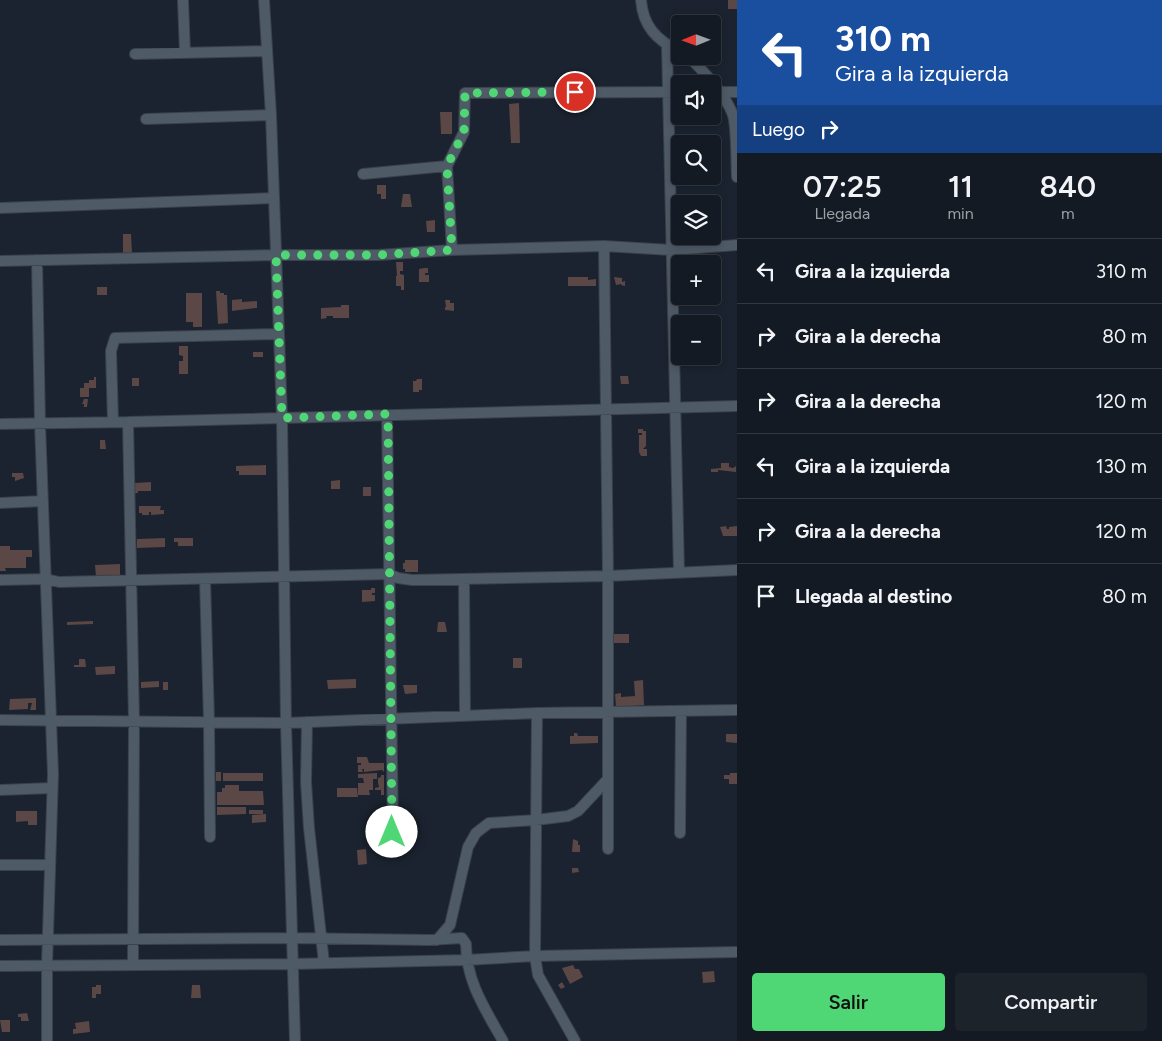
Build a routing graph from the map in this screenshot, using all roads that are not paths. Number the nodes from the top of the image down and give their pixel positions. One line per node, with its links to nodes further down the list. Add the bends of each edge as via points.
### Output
1 (183, 0): 7 (street)
2 (264, 0): 6 (street)
3 (641, 0): 4 (street, via 653,34)
4 (667, 45): 5 (street); 11 (street)
5 (671, 47)
6 (266, 51): 7 (street); 15 (street)
7 (185, 53): 8 (street)
8 (135, 54)
9 (697, 65): 10 (street)
10 (706, 75)
11 (668, 92): 17 (street, via 465,93 464,132); 25 (street)
12 (721, 92): 13 (street)
13 (737, 92)
14 (721, 99): 19 (street, via 733,115)
15 (270, 115): 16 (street); 20 (street)
16 (146, 119)
17 (447, 166): 18 (street); 24 (street)
18 (363, 174)
19 (737, 177)
20 (274, 198): 21 (street); 26 (street)
21 (0, 208)
22 (737, 245): 25 (street)
23 (604, 246): 24 (street); 25 (street); 32 (street)
24 (452, 250): 26 (street, via 378,255)
25 (671, 250): 31 (street)
26 (276, 255): 27 (street); 29 (street)
27 (37, 260): 28 (street); 38 (street)
28 (0, 261)
29 (279, 334): 34 (street); 35 (street, via 115,338 111,351)
30 (737, 406): 31 (street)
31 (675, 408): 32 (street); 42 (street)
32 (606, 409): 33 (street); 44 (street)
33 (388, 414): 34 (street); 43 (street)
34 (282, 418): 36 (street); 45 (street)
35 (113, 422): 36 (street); 38 (street)
36 (128, 422): 50 (street)
37 (0, 424): 38 (street)
38 (40, 424): 39 (street)
39 (43, 501): 40 (street); 46 (street)
40 (0, 503)
41 (737, 570): 42 (street)
42 (679, 573): 44 (street)
43 (390, 574): 45 (street); 48 (street, via 412,580); 57 (street)
44 (608, 576): 48 (street); 54 (street)
45 (284, 577): 47 (street); 62 (street)
46 (46, 579): 49 (street); 50 (street, via 59,582); 56 (street)
47 (205, 579): 50 (street); 60 (street)
48 (464, 579): 55 (street)
49 (0, 580)
50 (132, 581): 59 (street)
51 (737, 710): 52 (street)
52 (681, 712): 54 (street); 68 (street)
53 (537, 713): 54 (street); 55 (street); 66 (street)
54 (608, 713): 63 (street)
55 (465, 716): 57 (street)
56 (52, 719): 58 (street); 59 (street); 64 (street)
57 (392, 719): 61 (street); 67 (street)
58 (0, 720)
59 (134, 720): 60 (street); 76 (street)
60 (209, 721): 62 (street); 69 (street)
61 (307, 722): 62 (street); 74 (street, via 306,782)
62 (286, 723): 73 (street)
63 (608, 779): 66 (street, via 578,811 568,816); 70 (street)
64 (52, 788): 65 (street); 72 (street)
65 (0, 790)
66 (536, 820): 78 (street, via 489,823 476,833 468,846 450,925); 80 (street)
67 (392, 832)
68 (680, 833)
69 (210, 837)
70 (608, 849)
71 (0, 865): 72 (street)
72 (50, 865): 75 (street)
73 (292, 938): 74 (street); 76 (street); 84 (street)
74 (321, 938): 78 (street); 82 (street)
75 (48, 939): 76 (street); 77 (street); 85 (street)
76 (133, 939): 83 (street)
77 (0, 940)
78 (437, 940): 81 (street, via 462,938 466,944)
79 (737, 952): 80 (street)
80 (535, 956): 81 (street); 90 (street, via 538,975)
81 (466, 960): 82 (street); 89 (street, via 474,990)
82 (324, 963): 84 (street)
83 (133, 964): 84 (street); 85 (street)
84 (292, 964): 88 (street)
85 (47, 965): 86 (street); 87 (street)
86 (0, 966)
87 (47, 1041)
88 (295, 1041)
89 (502, 1041)
90 (575, 1041)

